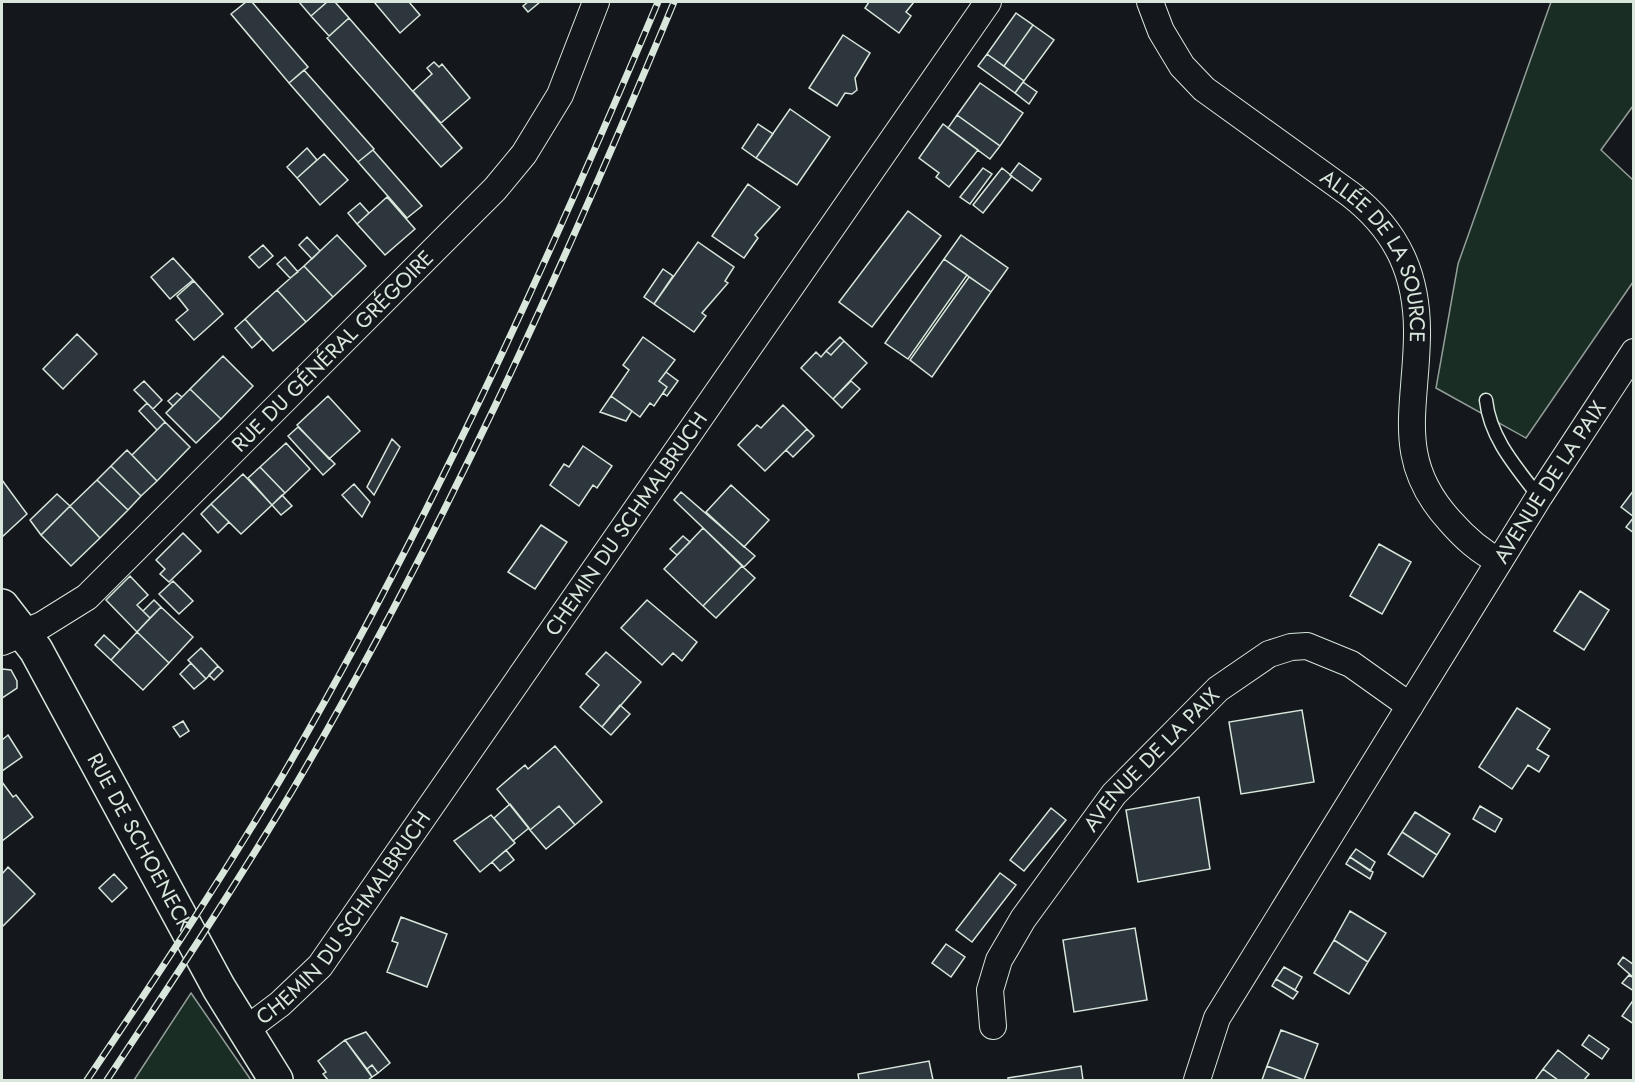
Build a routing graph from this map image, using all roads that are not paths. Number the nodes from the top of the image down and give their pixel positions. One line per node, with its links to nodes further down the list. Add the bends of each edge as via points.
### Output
1 (596, 2): 9 (street, RUE DU GÉNÉRAL GRÉGOIRE, via 560,95 529,147 495,189 87,597 42,625)
2 (988, 2): 12 (street, CHEMIN DU SCHMALBRUCH, via 320,966)
3 (1150, 2): 7 (street, ALLÉE DE LA SOURCE, via 1161,31 1182,66 1204,89 1358,200 1389,231 1408,274 1416,307 1411,421 1414,455 1423,484 1432,502 1457,530 1481,552)
4 (1634, 352): 6 (street, AVENUE DE LA PAIX)
5 (1486, 400): 6 (lane, via 1488,418 1509,459)
6 (1539, 497): 7 (street, AVENUE DE LA PAIX)
7 (1499, 561): 10 (street, AVENUE DE LA PAIX)
8 (2, 606): 9 (main road, RUE DE SCHOENECK)
9 (12, 637): 12 (main road, RUE DE SCHOENECK, via 36,650)
10 (1410, 706): 11 (street, AVENUE DE LA PAIX, via 1351,664 1307,646 1269,654 1218,689 1114,794 1023,919 999,960 990,990); 14 (street, AVENUE DE LA PAIX, via 1217,1018)
11 (993, 1026)
12 (244, 1031): 13 (main road, RUE DE SCHOENECK)
13 (276, 1080)
14 (1197, 1080)

